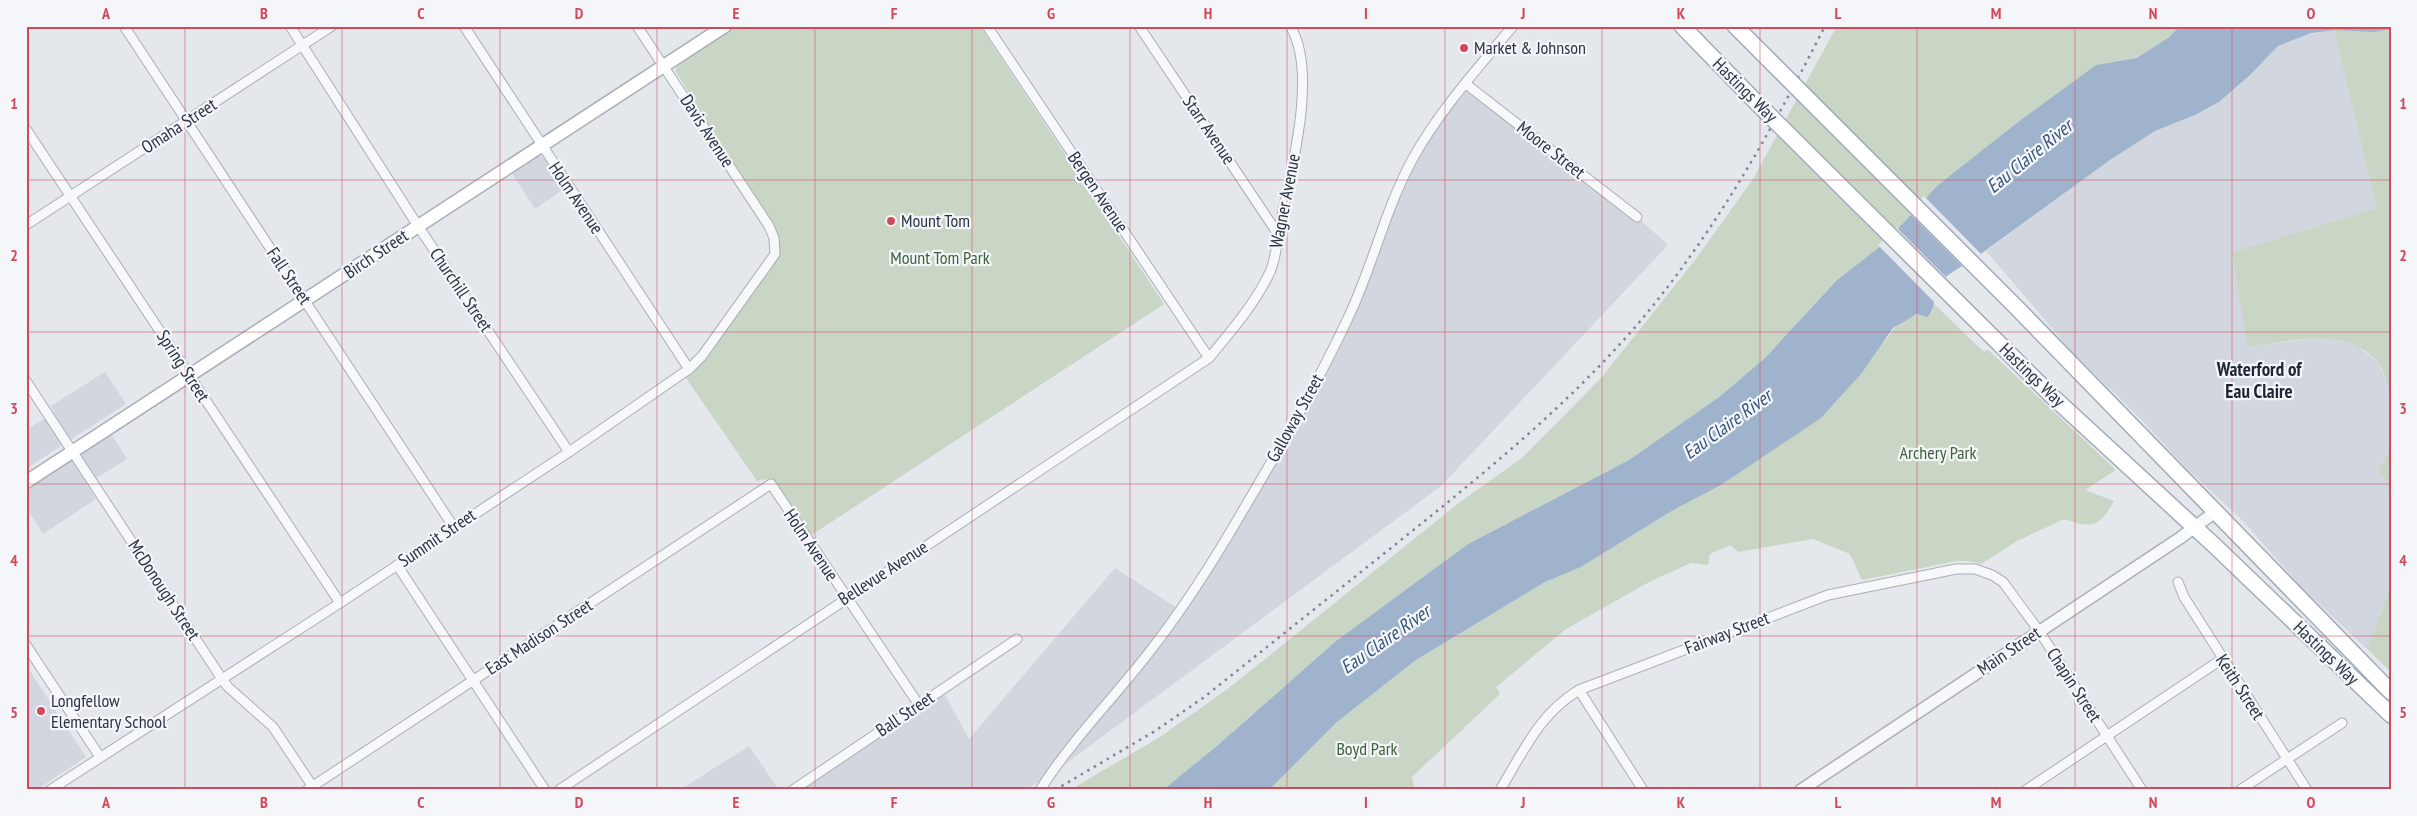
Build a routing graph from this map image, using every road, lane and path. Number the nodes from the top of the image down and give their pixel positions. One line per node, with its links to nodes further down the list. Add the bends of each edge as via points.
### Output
1 (124, 26): 16 (street, Fall Street)
2 (290, 26): 13 (street, Churchill Street)
3 (332, 26): 13 (street, Omaha Street)
4 (464, 26): 18 (street, Holm Avenue)
5 (637, 26): 14 (street, Davis Avenue)
6 (725, 26): 14 (main road, Birch Street)
7 (987, 26): 26 (street, Bergen Avenue)
8 (1139, 26): 23 (street, Starr Avenue)
9 (1290, 26): 23 (street, Wagner Avenue, via 1301,51 1303,73 1298,132)
10 (1513, 26): 15 (street, Galloway Street)
11 (1682, 26): 36 (main road, Hastings Way, bridge, via 1996,340)
12 (1735, 26): 34 (main road, Hastings Way, bridge)
13 (302, 46): 16 (street, Omaha Street); 22 (street, Churchill Street)
14 (663, 66): 18 (main road, Birch Street); 24 (street, Davis Avenue)
15 (1466, 84): 20 (street, Moore Street); 61 (street, Galloway Street, via 1436,120 1412,161 1349,316 1316,382 1228,536 1148,654)
16 (186, 121): 19 (street, Omaha Street); 25 (street, Fall Street)
17 (26, 129): 19 (street, Spring Street)
18 (541, 145): 22 (main road, Birch Street); 27 (street, Holm Avenue)
19 (71, 196): 21 (street, Omaha Street); 28 (street, Spring Street)
20 (1637, 217)
21 (26, 225)
22 (418, 226): 25 (main road, Birch Street); 31 (street, Churchill Street)
23 (1278, 234): 26 (street, Wagner Avenue, via 1271,270 1254,302)
24 (774, 238): 27 (street, Summit Street, via 774,254)
25 (306, 300): 28 (main road, Birch Street); 35 (street, Fall Street)
26 (1208, 358): 40 (street, Bellevue Avenue)
27 (690, 369): 31 (street, Summit Street)
28 (190, 376): 30 (main road, Birch Street); 41 (street, Spring Street)
29 (26, 381): 30 (street, McDonough Street)
30 (74, 452): 32 (main road, Birch Street); 46 (street, McDonough Street)
31 (569, 452): 35 (street, Summit Street)
32 (26, 482)
33 (771, 484): 40 (street, Holm Avenue); 47 (street, East Madison Street)
34 (2216, 512): 36 (street, Main Street); 49 (main road, Hastings Way)
35 (453, 526): 37 (street, Summit Street)
36 (2195, 528): 42 (street, Main Street); 51 (main road, Hastings Way)
37 (397, 565): 41 (street, Summit Street); 47 (street)
38 (2003, 582): 42 (street, Chapin Street); 48 (street, Fairway Street, via 1975,569 1956,569 1828,595)
39 (2178, 582): 45 (street, Keith Street)
40 (846, 597): 50 (street, Holm Avenue); 59 (street, Bellevue Avenue)
41 (340, 603): 46 (street, Summit Street)
42 (2039, 632): 53 (street, Chapin Street); 64 (street, Main Street)
43 (1017, 639): 50 (street, Ball Street)
44 (26, 645): 54 (street)
45 (2222, 659): 53 (street); 55 (street, Keith Street)
46 (222, 678): 54 (street, Summit Street); 56 (street, McDonough Street, via 273,727)
47 (472, 680): 56 (street, East Madison Street); 58 (street)
48 (1579, 690): 62 (street, Fairway Street, via 1562,700 1538,726); 63 (street)
49 (2391, 692)
50 (919, 705): 60 (street, Ball Street)
51 (2391, 715)
52 (2342, 723): 55 (street)
53 (2107, 735): 65 (street); 66 (street, Chapin Street)
54 (100, 757): 57 (street, Summit Street)
55 (2286, 760): 67 (street); 68 (street, Keith Street)
56 (311, 788)
57 (50, 790)
58 (545, 790)
59 (559, 790)
60 (793, 790)
61 (1040, 790)
62 (1500, 790)
63 (1643, 790)
64 (1801, 790)
65 (2026, 790)
66 (2142, 790)
67 (2240, 790)
68 (2307, 790)

